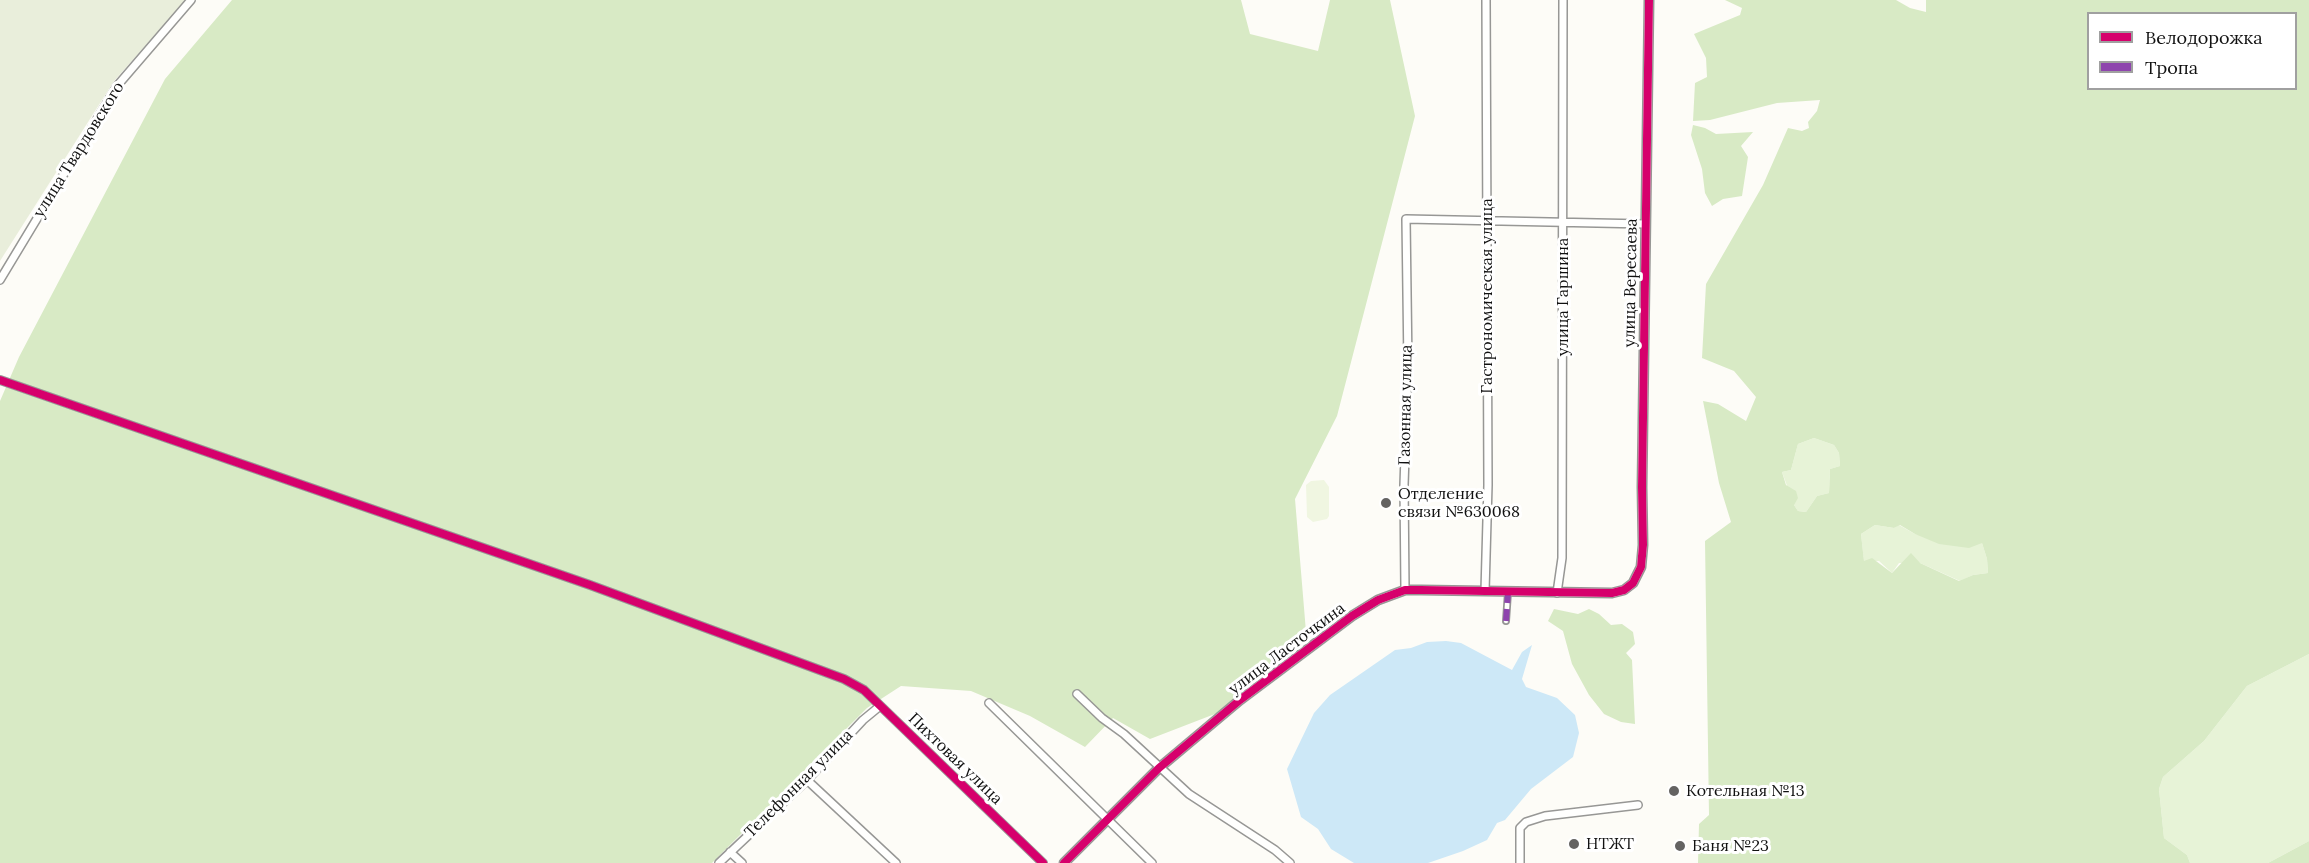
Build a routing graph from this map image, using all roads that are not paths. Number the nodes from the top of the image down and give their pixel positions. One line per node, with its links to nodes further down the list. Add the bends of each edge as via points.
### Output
1 (191, 0): 8 (street, улица Твардовского, via 117,86)
2 (1486, 0): 5 (street, Гастрономическая улица)
3 (1563, 0): 6 (street, улица Гаршина)
4 (1649, 0): 7 (street, улица Вересаева)
5 (1487, 219): 6 (street); 11 (street, Газонная улица, via 1406,219); 12 (street, Гастрономическая улица)
6 (1563, 222): 7 (street); 14 (street, улица Гаршина, via 1562,558)
7 (1645, 224): 10 (street, улица Вересаева)
8 (0, 280)
9 (0, 380): 18 (street, Пихтовая улица, via 590,585 844,679 864,690)
10 (1641, 567): 14 (street, улица Ласточкина, via 1633,583 1624,590)
11 (1405, 590): 12 (street, улица Ласточкина); 19 (street, улица Ласточкина, via 1352,616 1240,700)
12 (1485, 591): 13 (street, улица Ласточкина)
13 (1508, 592): 14 (street, улица Ласточкина); 15 (street)
14 (1557, 593)
15 (1506, 621)
16 (1077, 694): 19 (street)
17 (989, 703): 22 (street)
18 (880, 706): 20 (street, Телефонная улица); 27 (street, Пихтовая улица)
19 (1159, 768): 22 (street, улица Ласточкина); 30 (street, via 1189,794)
20 (807, 780): 23 (street, Телефонная улица); 26 (street)
21 (1638, 806): 31 (street, via 1545,816 1526,822 1520,828)
22 (1107, 819): 28 (street, улица Ласточкина); 29 (street)
23 (730, 852): 24 (street, Телефонная улица); 25 (street)
24 (719, 863)
25 (742, 863)
26 (896, 863)
27 (1043, 863)
28 (1064, 863)
29 (1152, 863)
30 (1290, 863)
31 (1520, 863)

